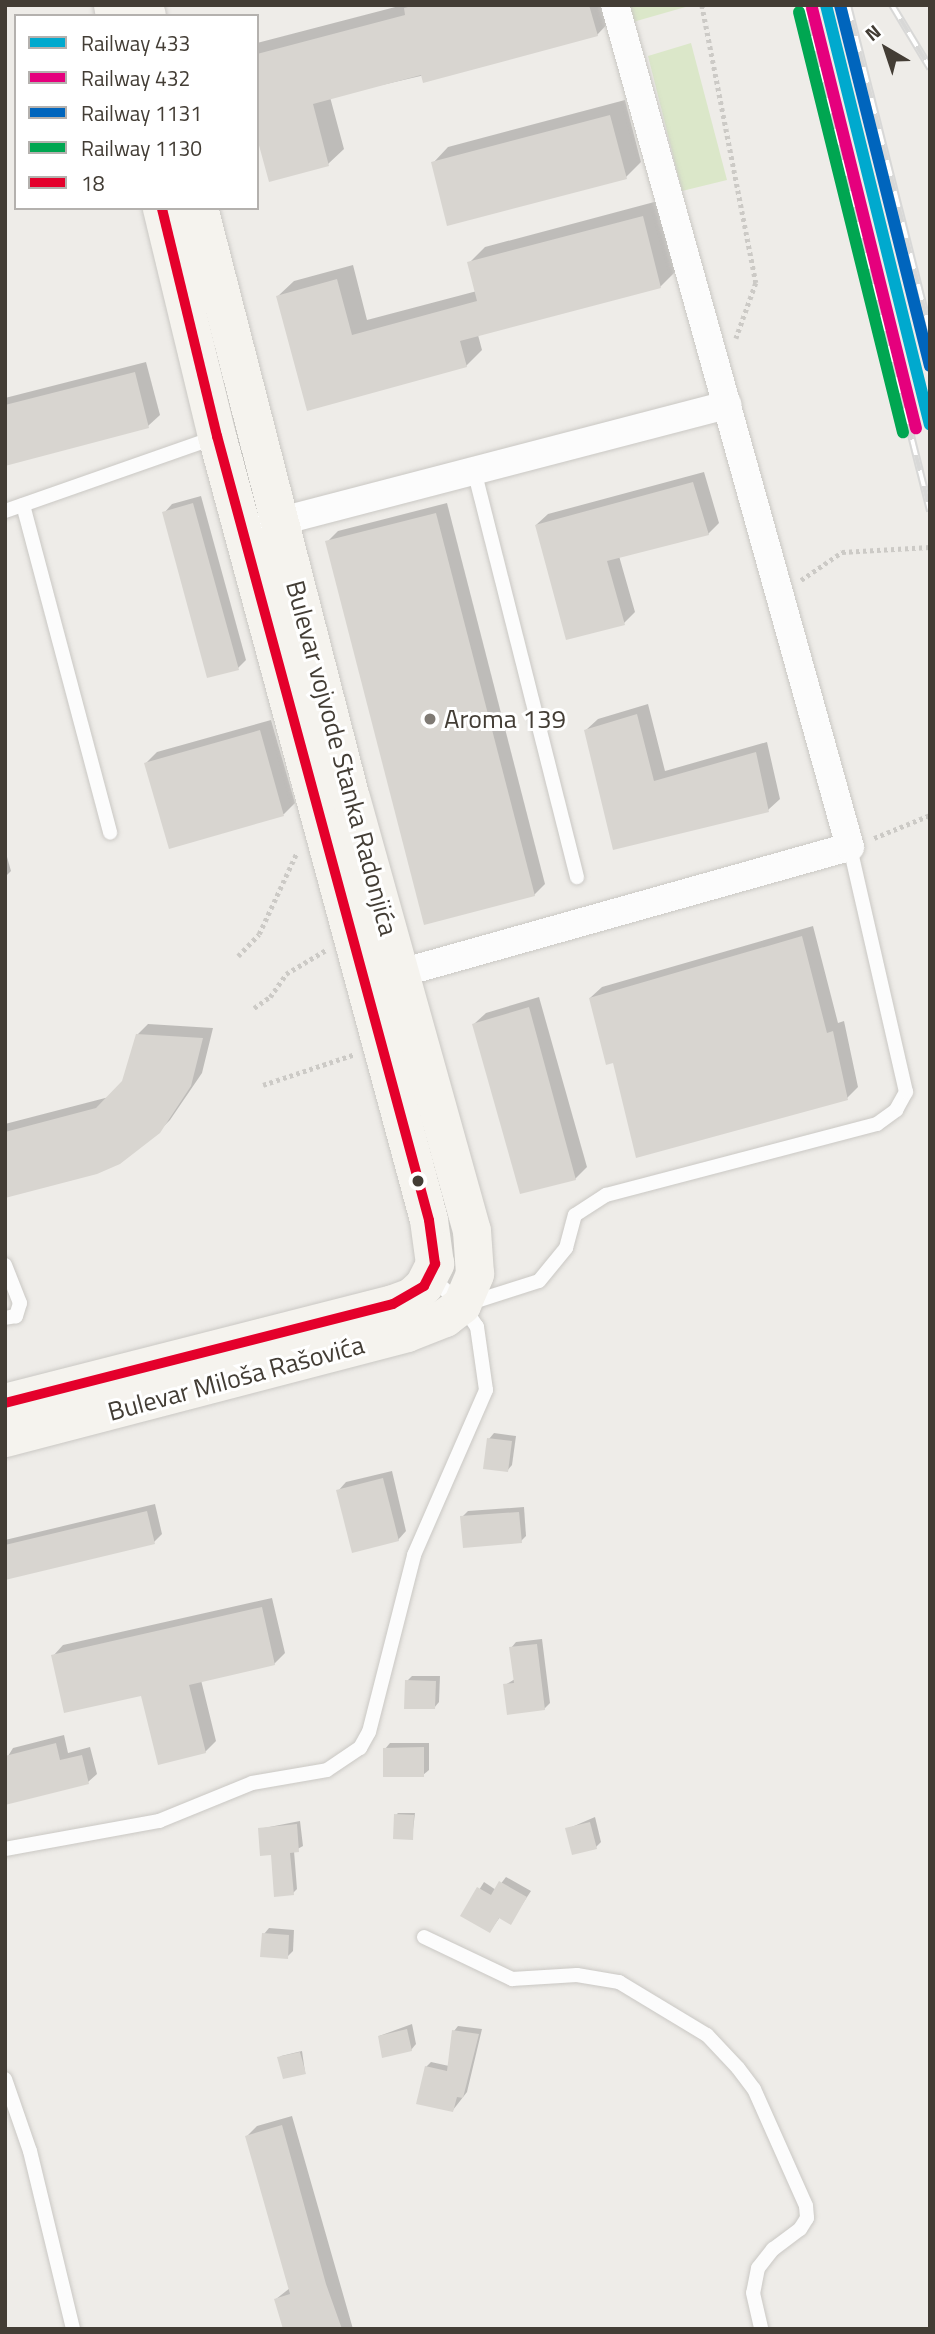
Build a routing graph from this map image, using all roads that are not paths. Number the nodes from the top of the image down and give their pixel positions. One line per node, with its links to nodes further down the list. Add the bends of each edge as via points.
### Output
1 (615, 5): 4 (street)
2 (162, 210): 5 (street, Bulevar vojvode Stanka Radonjića)
3 (199, 210): 9 (street, Bulevar vojvode Stanka Radonjića)
4 (728, 405): 6 (street); 11 (street)
5 (217, 436): 7 (lane); 9 (street, Bulevar vojvode Stanka Radonjića)
6 (475, 474): 9 (street); 12 (lane)
7 (23, 505): 8 (lane); 10 (lane)
8 (5, 511)
9 (263, 526): 13 (street, Bulevar vojvode Stanka Radonjića); 13 (street, Bulevar vojvode Stanka Radonjića, via 325,836 354,944)
10 (110, 833)
11 (850, 847): 13 (street); 16 (lane, via 906,1092 896,1110 877,1124 606,1195 575,1215 566,1248 539,1281)
12 (577, 877)
13 (382, 978): 15 (street, Bulevar vojvode Stanka Radonjića, via 381,1045 435,1249); 16 (street, Bulevar vojvode Stanka Radonjića, via 472,1231 475,1274)
14 (5, 1265): 17 (lane, via 20,1303 16,1315)
15 (431, 1277): 16 (lane); 18 (street, Bulevar Miloša Rašovića, via 412,1297 393,1304)
16 (462, 1305): 19 (street, Bulevar Miloša Rašovića, via 407,1333); 20 (lane, via 477,1327 486,1390 414,1555 369,1732 360,1748 327,1770 252,1783 159,1821)
17 (5, 1318)
18 (5, 1404)
19 (5, 1438)
20 (5, 1849)
21 (424, 1937): 24 (lane, via 512,1979 577,1975 619,1982 707,2035 738,2068 754,2089 806,2206 807,2218 800,2229 773,2249 758,2268 753,2293)
22 (5, 2079): 23 (lane, via 30,2151)
23 (73, 2329)
24 (761, 2329)

